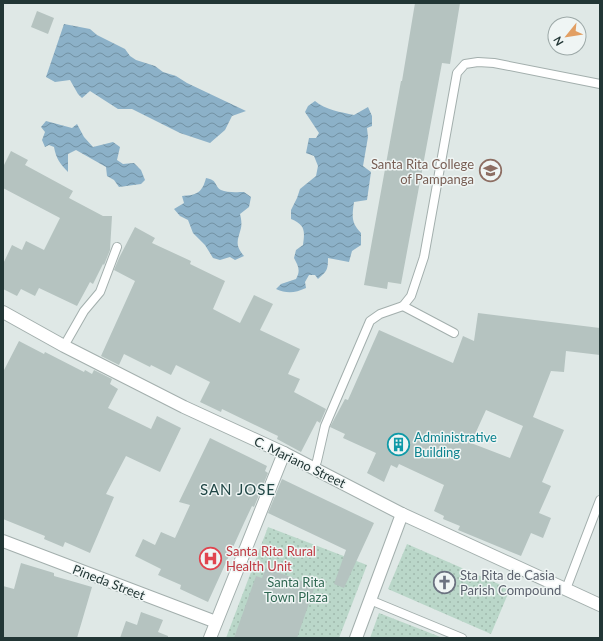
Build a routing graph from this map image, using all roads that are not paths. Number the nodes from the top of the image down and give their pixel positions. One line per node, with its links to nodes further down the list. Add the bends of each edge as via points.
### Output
1 (600, 84): 3 (lane, via 494,63 465,64 457,73 424,257 411,296)
2 (116, 247): 6 (lane, via 100,292 84,311)
3 (403, 306): 5 (lane); 8 (lane, via 380,314 370,322 324,426)
4 (3, 312): 6 (street, C. Mariano Street)
5 (454, 333)
6 (64, 346): 7 (street, C. Mariano Street, via 184,407)
7 (284, 453): 8 (street, C. Mariano Street); 15 (street)
8 (314, 469): 10 (street, C. Mariano Street)
9 (600, 500): 12 (lane)
10 (402, 514): 12 (street, C. Mariano Street); 13 (street)
11 (3, 541): 15 (street, Pineda Street)
12 (566, 589): 14 (street, C. Mariano Street)
13 (370, 600): 17 (street); 18 (lane)
14 (600, 605)
15 (216, 622): 16 (street)
16 (210, 638)
17 (356, 638)
18 (462, 638)

